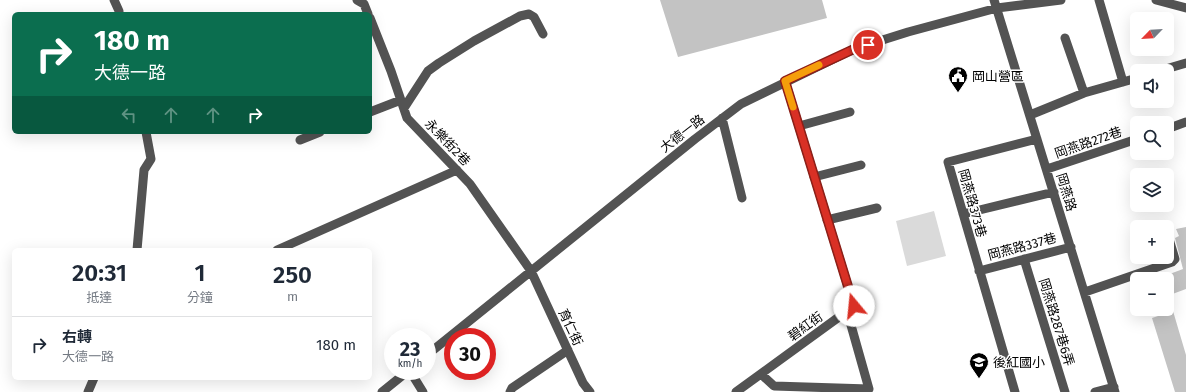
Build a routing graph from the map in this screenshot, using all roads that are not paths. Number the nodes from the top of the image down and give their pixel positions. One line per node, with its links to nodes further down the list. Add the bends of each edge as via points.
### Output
1 (114, 0): 8 (street)
2 (357, 0): 9 (street, via 364,4)
3 (1061, 0): 6 (street, 大德一路)
4 (1099, 0): 17 (street)
5 (1156, 0): 7 (street)
6 (995, 4): 16 (street, 大德一路, via 854,49); 22 (street, 岡燕路)
7 (1186, 8)
8 (119, 12)
9 (367, 12)
10 (372, 23): 19 (street, 永樂街2巷)
11 (543, 34): 19 (street, via 534,17 529,14 520,16 439,63 428,72)
12 (1065, 38): 18 (street)
13 (1186, 63): 14 (street)
14 (1174, 67)
15 (1130, 80): 17 (street)
16 (785, 81): 23 (street, 大德一路, via 741,104); 25 (street)
17 (1124, 82): 18 (street)
18 (1084, 93): 22 (street)
19 (402, 104): 20 (street); 33 (street, 永樂街2巷, via 407,118)
20 (372, 112)
21 (850, 112): 25 (street)
22 (1030, 115): 29 (street, 岡燕路)
23 (722, 118): 37 (street); 47 (street, 大德一路)
24 (1186, 122): 26 (street)
25 (799, 126): 35 (street)
26 (1174, 126)
27 (146, 134): 42 (street, via 151,159 144,170)
28 (315, 134): 30 (street)
29 (1037, 139): 34 (street, 岡燕路); 39 (street, 岡燕路373巷, via 948,162)
30 (300, 140)
31 (1130, 141): 34 (street, 岡燕路272巷)
32 (861, 165): 35 (street)
33 (457, 170): 43 (street); 47 (street, 永樂街2巷, via 470,184)
34 (1047, 170): 36 (street, 岡燕路)
35 (814, 177): 40 (street)
36 (1054, 192): 39 (street); 41 (street, 岡燕路)
37 (742, 198)
38 (877, 208): 40 (street)
39 (963, 214): 46 (street, 岡燕路373巷)
40 (828, 220): 49 (street, via 854,306)
41 (1070, 247): 44 (street, 岡燕路337巷); 48 (street, 岡燕路)
42 (137, 248)
43 (282, 248)
44 (1024, 259): 46 (street, 岡燕路337巷); 64 (street, 岡燕路287巷6弄)
45 (1166, 264): 48 (street)
46 (979, 270): 63 (street, 岡燕路373巷)
47 (531, 271): 50 (street, 大德一路); 51 (street, 育仁街)
48 (1084, 292): 56 (street, 岡燕路)
49 (847, 311): 52 (street, 碧紅街); 52 (street, via 869,389 774,386)
50 (436, 348)
51 (568, 350): 60 (street, via 512,388); 61 (street, 育仁街, via 583,383)
52 (762, 374): 62 (street, 碧紅街)
53 (93, 380): 57 (street)
54 (397, 380): 58 (street)
55 (415, 380): 59 (street)
56 (1115, 390): 65 (street)
57 (88, 392)
58 (382, 392)
59 (423, 392)
60 (510, 392)
61 (590, 392)
62 (736, 392)
63 (1015, 392)
64 (1065, 392)
65 (1095, 392)

